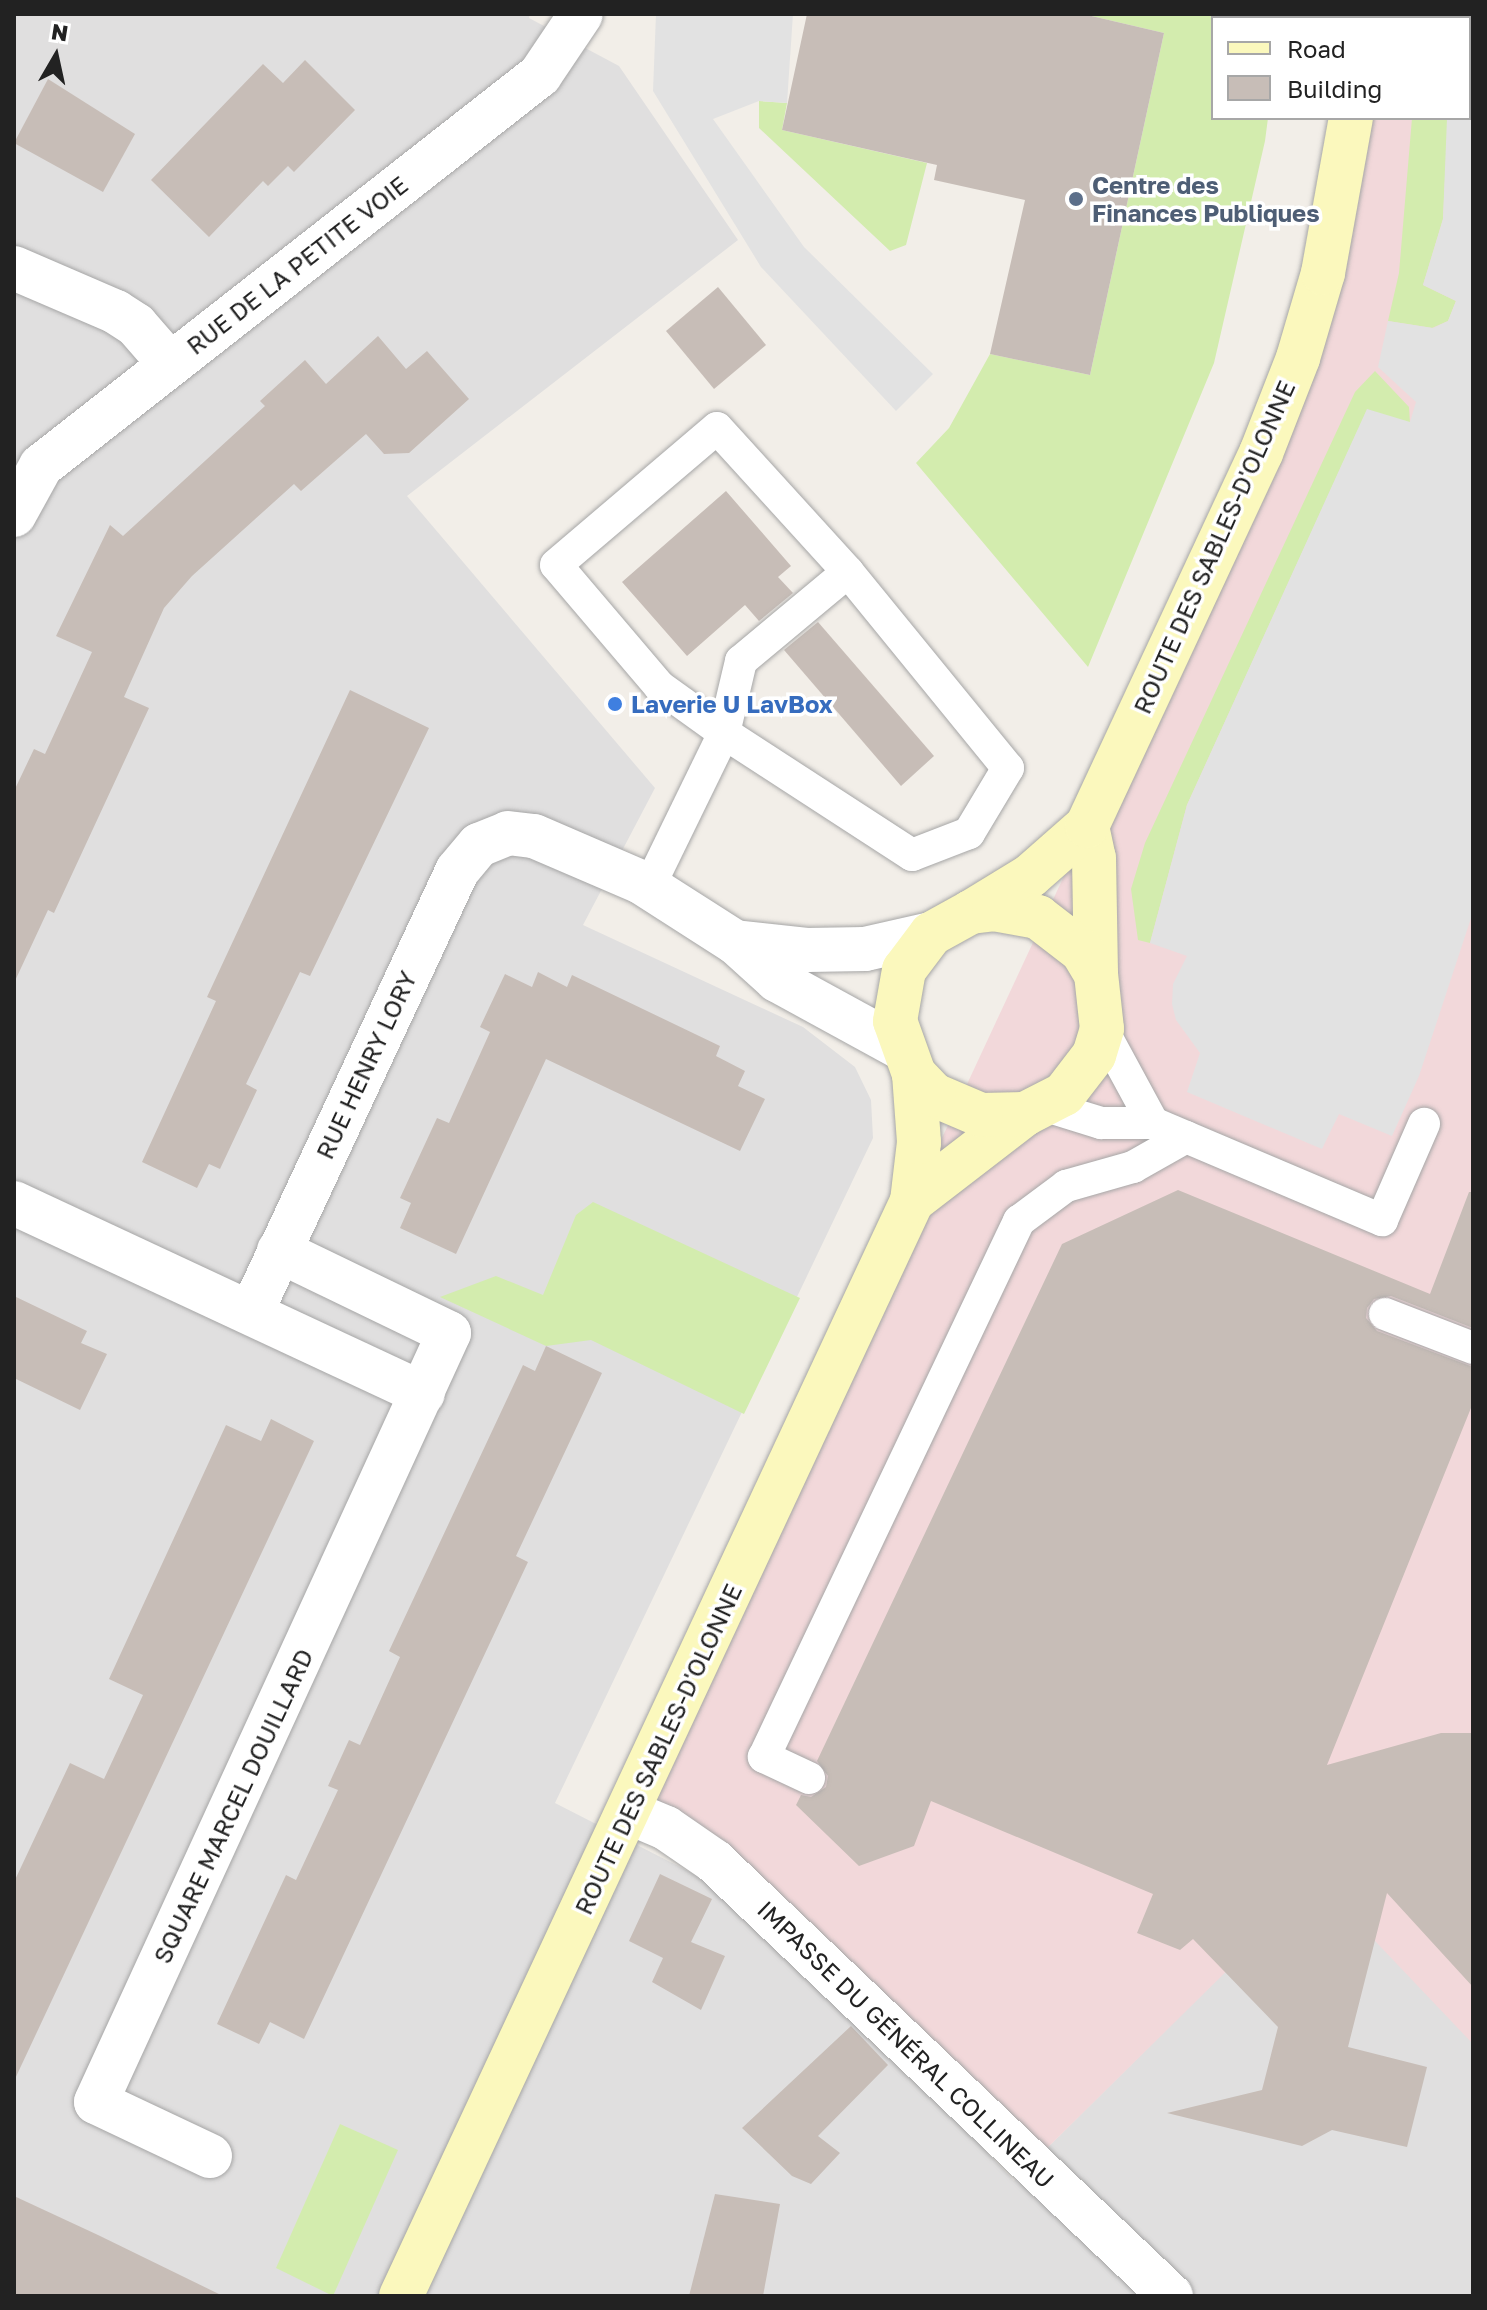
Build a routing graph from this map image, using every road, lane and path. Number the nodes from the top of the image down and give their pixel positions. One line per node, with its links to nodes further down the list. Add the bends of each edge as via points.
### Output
1 (581, 14): 4 (street, RUE DE LA PETITE VOIE, via 540,75)
2 (1351, 120): 8 (main road, ROUTE DES SABLES-D'OLONNE, via 1323,273 1298,358 1261,453)
3 (14, 268): 4 (street, via 116,312 136,325)
4 (170, 364): 5 (street, RUE DE LA PETITE VOIE, via 41,466)
5 (14, 515)
6 (848, 572): 7 (lane, via 741,661); 7 (lane, via 1008,768 969,833 912,855); 7 (lane, via 717,428 556,565 660,687)
7 (724, 733): 9 (lane)
8 (1087, 826): 10 (main road, ROUTE DES SABLES-D'OLONNE, via 1030,876); 13 (main road, via 1094,858)
9 (649, 887): 12 (street, RUE HENRY LORY); 22 (street, RUE HENRY LORY, via 534,836 508,833 479,845 457,871)
10 (971, 912): 11 (main road); 13 (main road, via 1016,911 1038,917 1063,931)
11 (931, 934): 12 (street, RUE HENRY LORY, via 865,949 807,950); 15 (main road, via 904,970 896,991 895,1021)
12 (735, 942): 15 (street, RUE HENRY LORY, via 777,980)
13 (1096, 974): 14 (main road)
14 (1102, 1029): 16 (main road, via 1080,1079); 17 (lane)
15 (907, 1061): 16 (main road, via 959,1110 992,1116); 20 (main road, ROUTE DES SABLES-D'OLONNE, via 919,1142)
16 (1035, 1110): 17 (lane, via 1101,1123); 20 (main road, ROUTE DES SABLES-D'OLONNE)
17 (1153, 1123): 19 (lane)
18 (1424, 1124): 19 (lane, via 1382,1220)
19 (1186, 1137): 27 (lane, via 1133,1167 1066,1186 1019,1221 764,1757)
20 (912, 1201): 28 (main road, ROUTE DES SABLES-D'OLONNE)
21 (14, 1203): 23 (street)
22 (279, 1251): 23 (street, RUE HENRY LORY); 26 (street, SQUARE MARCEL DOUILLARD, via 449,1333)
23 (251, 1313): 26 (street)
24 (1385, 1314): 25 (lane)
25 (1473, 1348)
26 (423, 1394): 29 (street, SQUARE MARCEL DOUILLARD, via 96,2102)
27 (809, 1778)
28 (628, 1812): 30 (main road, ROUTE DES SABLES-D'OLONNE); 31 (street, IMPASSE DU GÉNÉRAL COLLINEAU, via 666,1828 714,1861)
29 (210, 2156)
30 (401, 2296)
31 (1171, 2296)

